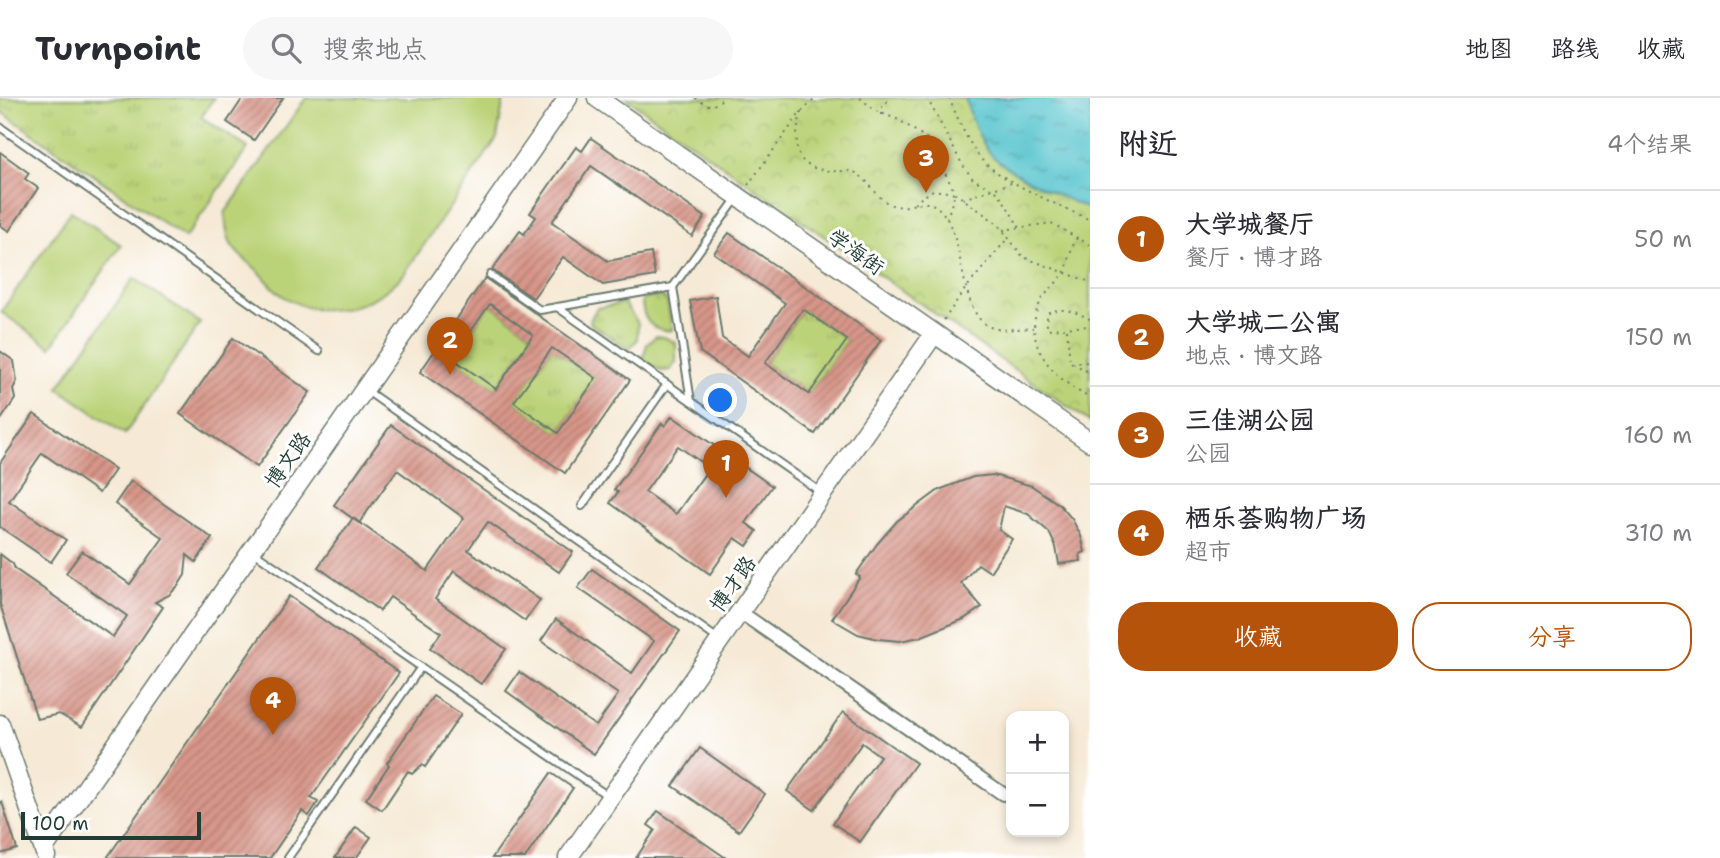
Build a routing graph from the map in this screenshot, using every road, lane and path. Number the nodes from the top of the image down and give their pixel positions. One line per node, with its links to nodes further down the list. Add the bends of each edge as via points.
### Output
1 (568, 98): 44 (street, 博文路)
2 (597, 98): 16 (street, 学海街)
3 (695, 98): 4 (path, via 712,106)
4 (724, 98)
5 (816, 98): 10 (path)
6 (860, 98): 11 (path)
7 (890, 98): 11 (path)
8 (927, 98): 14 (path, via 962,164 973,178)
9 (949, 98): 13 (path, via 982,160)
10 (801, 112): 16 (path); 18 (path, via 796,147 806,164 855,173 887,204)
11 (882, 114): 15 (path, via 929,140)
12 (0, 127): 39 (lane)
13 (1015, 182): 14 (path); 20 (path)
14 (993, 189): 17 (path); 21 (path, via 1005,200)
15 (954, 193): 17 (path); 18 (path, via 933,190); 19 (path)
16 (738, 197): 29 (lane); 38 (street, 学海街)
17 (962, 199): 22 (path)
18 (911, 206): 19 (path, via 922,202 934,205)
19 (946, 219): 30 (path)
20 (1090, 220)
21 (1020, 228): 22 (path); 24 (path, via 1051,223)
22 (1003, 230): 23 (path)
23 (1008, 238): 26 (path, via 1023,257); 30 (path)
24 (1077, 238): 25 (path); 26 (path)
25 (1090, 245)
26 (1066, 272): 28 (path); 34 (path, via 1041,301)
27 (490, 275): 31 (lane, via 540,310)
28 (1090, 282)
29 (673, 287): 31 (lane); 46 (lane)
30 (967, 288): 36 (path, via 976,314 990,327); 38 (path)
31 (557, 307): 43 (lane)
32 (1090, 319): 33 (path, via 1052,310)
33 (1045, 320): 34 (path); 37 (path, via 1047,329)
34 (1034, 322): 36 (path)
35 (1090, 326): 37 (path)
36 (1033, 328): 45 (path, via 1055,375)
37 (1067, 328): 41 (path)
38 (938, 329): 47 (street, 学海街); 48 (street, 博才路)
39 (319, 351)
40 (1090, 362): 41 (path)
41 (1072, 363): 42 (path)
42 (1090, 373)
43 (667, 384): 46 (lane); 49 (lane)
44 (365, 390): 50 (street, 博文路); 52 (lane)
45 (1090, 398)
46 (691, 401): 48 (lane)
47 (1090, 442)
48 (823, 493): 51 (street, 博才路)
49 (582, 506)
50 (252, 551): 53 (lane); 57 (street, 博文路)
51 (740, 612): 52 (street, 博才路); 55 (street)
52 (721, 640): 56 (street, 博才路)
53 (421, 667): 56 (lane); 58 (lane)
54 (0, 723): 57 (street)
55 (1003, 794)
56 (610, 798): 59 (street, 博才路)
57 (45, 853)
58 (288, 858)
59 (568, 858)

